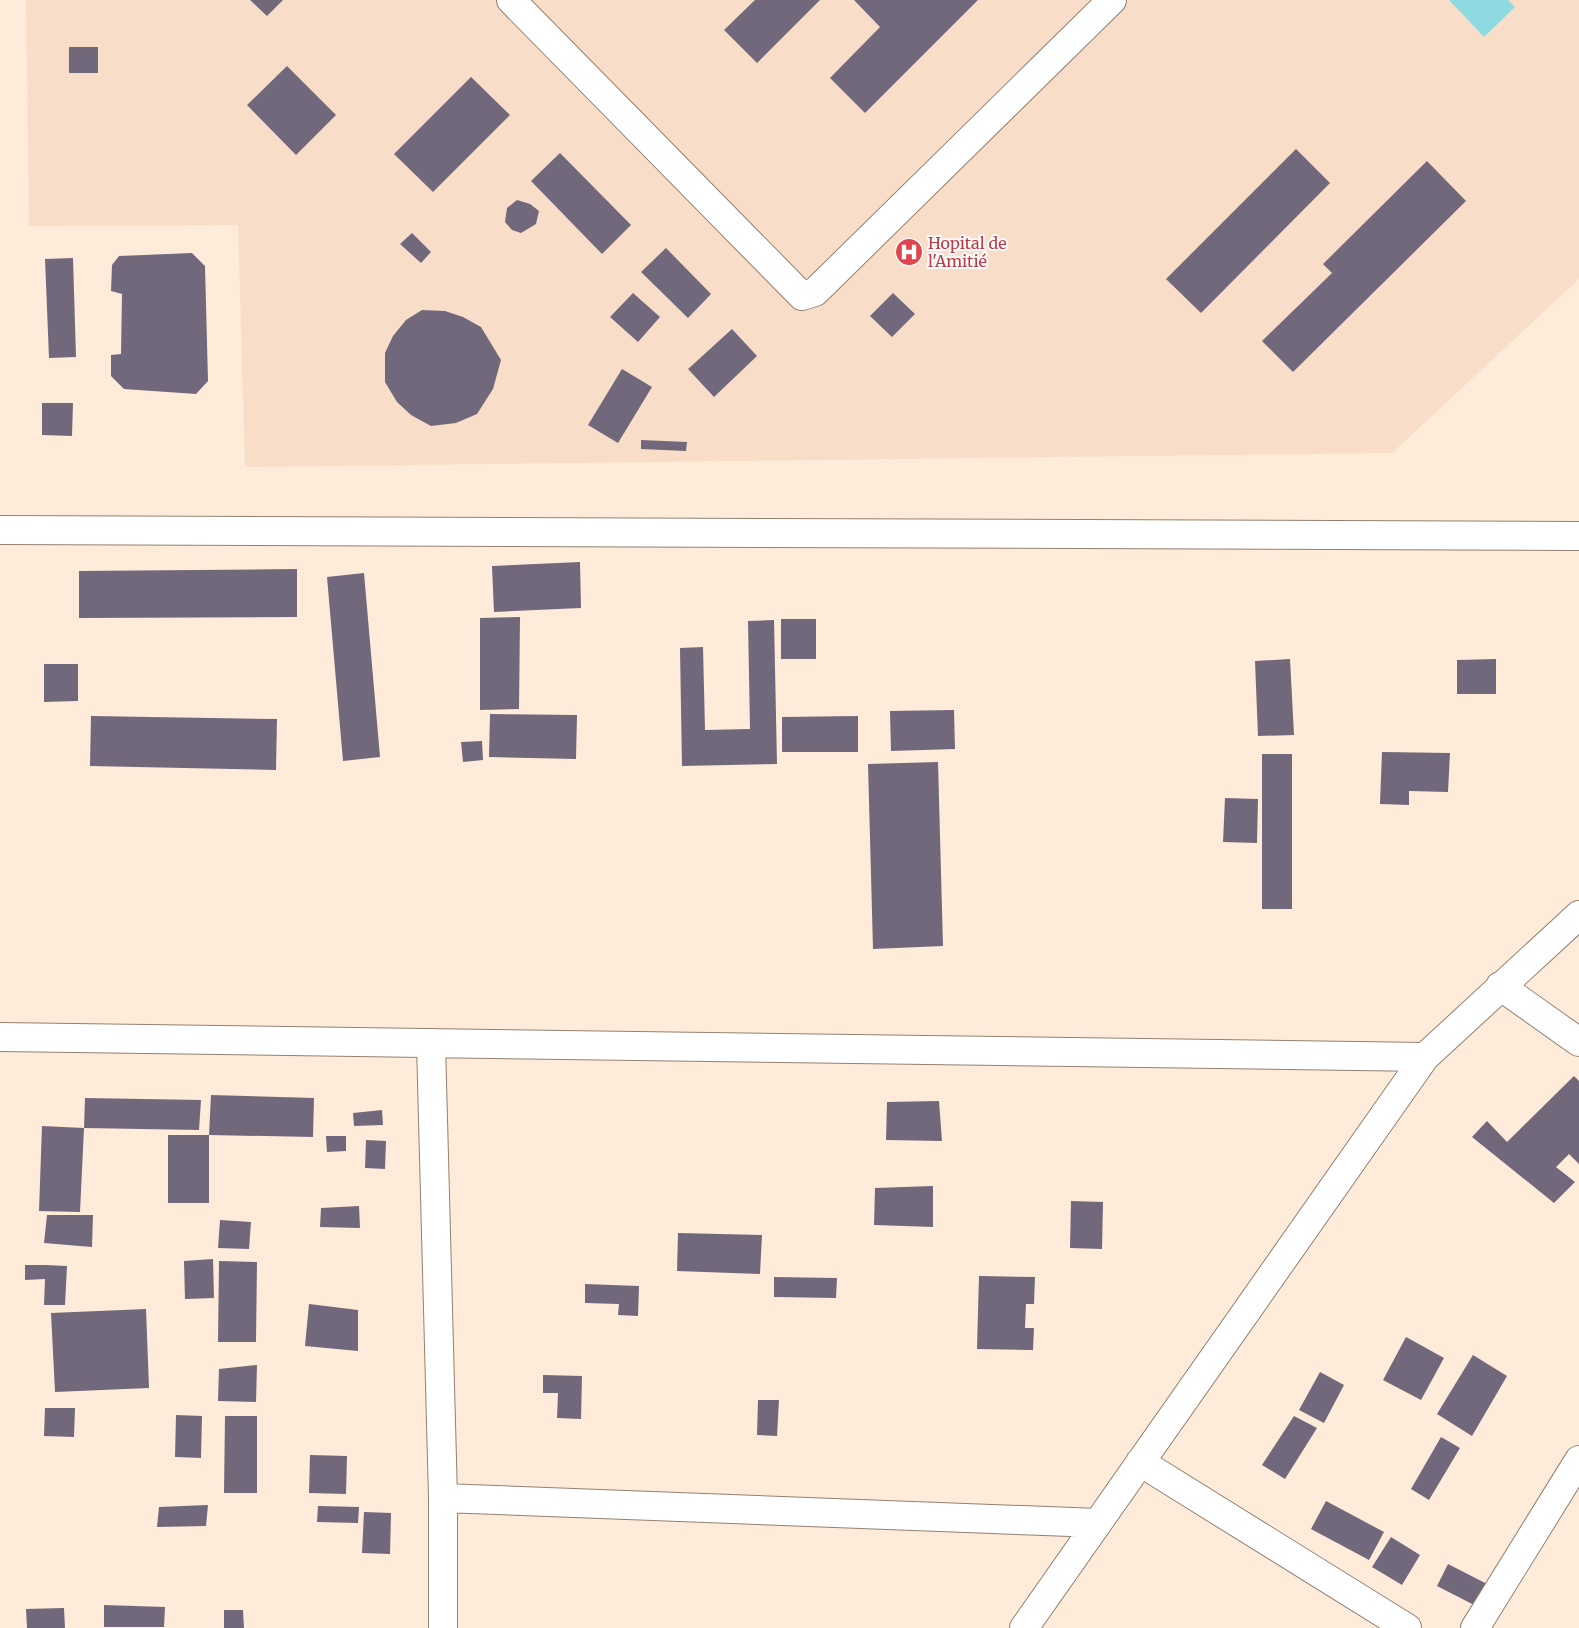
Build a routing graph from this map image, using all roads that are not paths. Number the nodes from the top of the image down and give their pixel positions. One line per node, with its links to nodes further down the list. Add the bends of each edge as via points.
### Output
1 (511, 0): 2 (street, via 802,296 816,292)
2 (1112, 0)
3 (0, 530): 4 (street)
4 (1579, 536)
5 (1579, 915): 6 (street)
6 (1500, 986): 8 (street); 10 (street)
7 (0, 1037): 9 (street)
8 (1579, 1042)
9 (431, 1043): 10 (street); 13 (street)
10 (1425, 1057): 12 (street)
11 (1579, 1460): 18 (street)
12 (1140, 1462): 14 (street); 17 (street)
13 (443, 1498): 14 (street); 15 (street)
14 (1098, 1523): 16 (street)
15 (443, 1628)
16 (1024, 1628)
17 (1406, 1628)
18 (1475, 1628)

